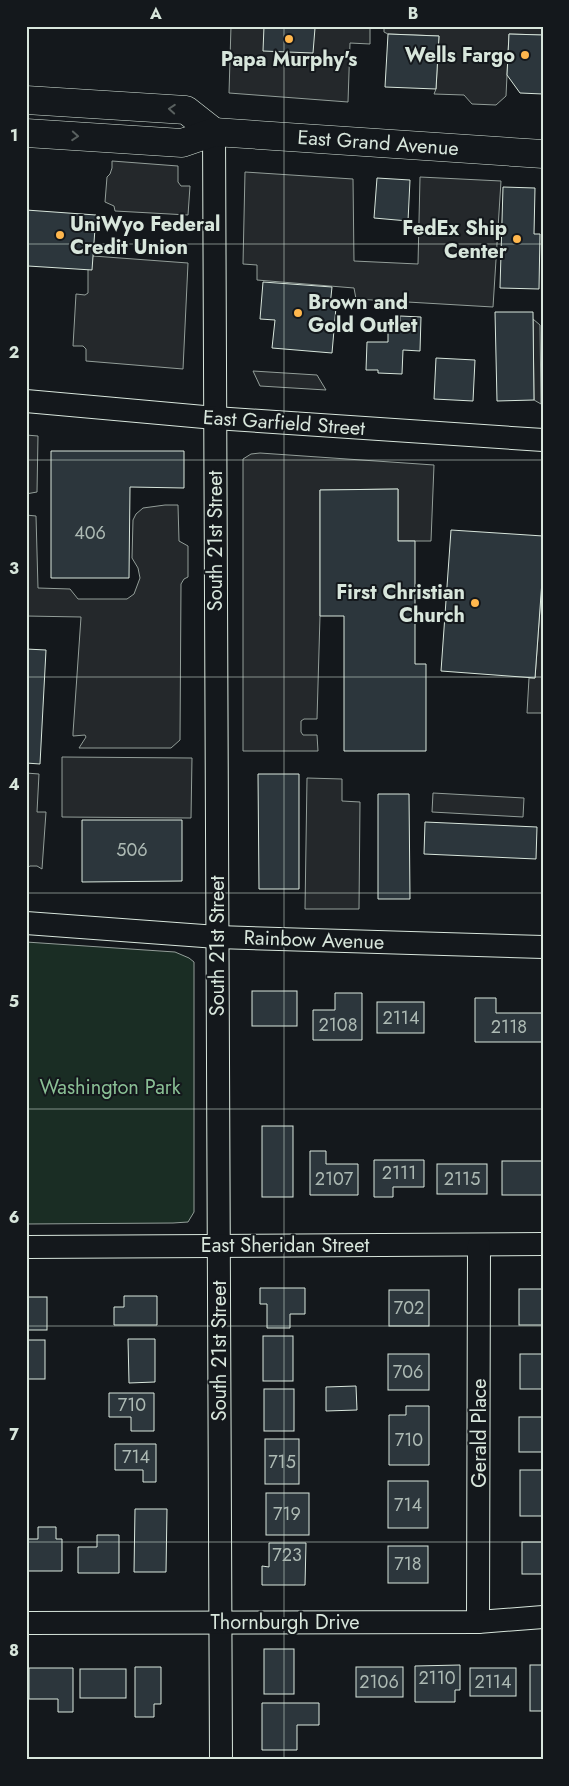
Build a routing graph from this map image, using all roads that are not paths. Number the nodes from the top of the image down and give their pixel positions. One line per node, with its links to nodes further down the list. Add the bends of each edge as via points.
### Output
1 (26, 100): 2 (main road, one-way to 1, via 186,110)
2 (214, 132): 3 (main road, East Grand Avenue, one-way to 2, via 182,143); 4 (main road, East Grand Avenue); 6 (street, South 21st Street)
3 (26, 133)
4 (543, 154)
5 (26, 401): 6 (street, East Garfield Street)
6 (215, 418): 7 (street, East Garfield Street); 9 (street, South 21st Street)
7 (543, 440)
8 (26, 923): 9 (street, Rainbow Avenue)
9 (217, 937): 10 (street, Rainbow Avenue); 13 (street, South 21st Street)
10 (543, 947)
11 (543, 1244): 12 (street, East Sheridan Street)
12 (479, 1245): 13 (street, East Sheridan Street); 17 (street, Gerald Place)
13 (219, 1246): 14 (street, East Sheridan Street); 16 (street, South 21st Street)
14 (26, 1247)
15 (543, 1617): 17 (street, Thornburgh Drive)
16 (220, 1622): 17 (street, Thornburgh Drive); 18 (street, Thornburgh Drive); 19 (street, South 21st Street)
17 (478, 1622)
18 (26, 1623)
19 (221, 1760)

